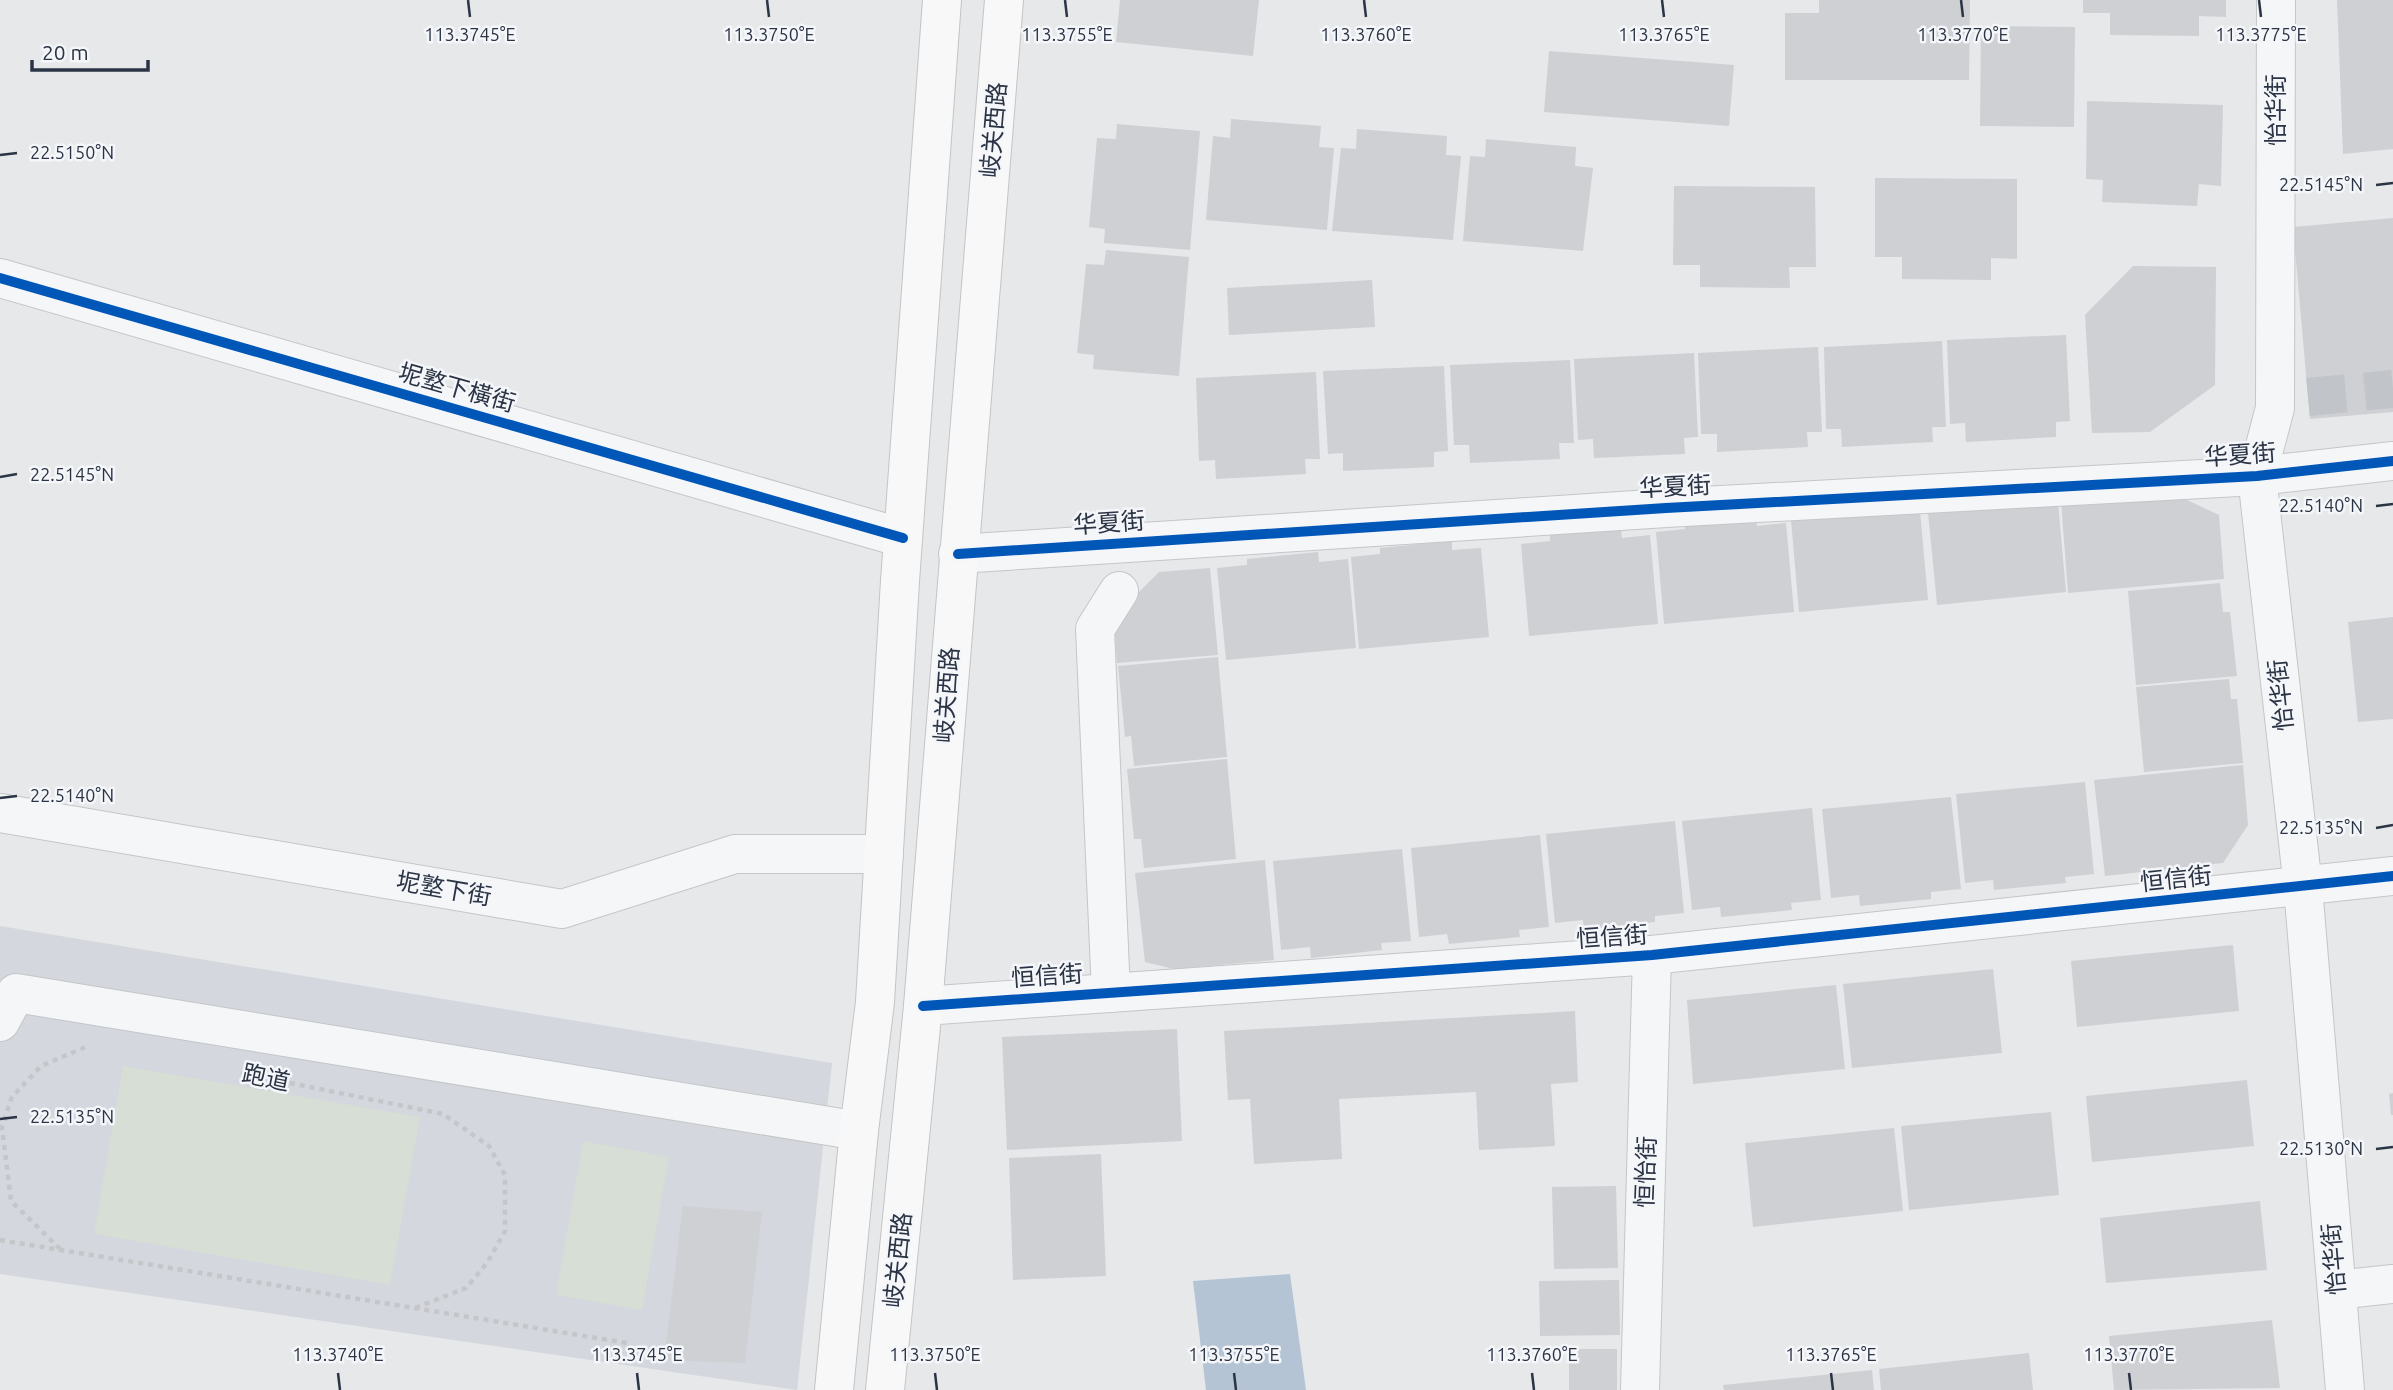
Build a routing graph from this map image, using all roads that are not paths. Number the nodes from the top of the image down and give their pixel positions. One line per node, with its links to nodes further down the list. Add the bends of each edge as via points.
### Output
1 (942, 0): 7 (main road, 岐关西路)
2 (1004, 0): 8 (main road, 岐关西路)
3 (2276, 0): 6 (street, 怡华街, via 2292,402)
4 (0, 278): 7 (street, 坭墪下橫街)
5 (2393, 461): 6 (street, 华夏街)
6 (2258, 476): 8 (street, 华夏街, via 1679,507); 13 (street, 怡华街)
7 (903, 538): 11 (main road, 岐关西路)
8 (958, 554): 16 (main road, 岐关西路)
9 (1119, 591): 15 (street, via 1095,629)
10 (0, 813): 11 (street, 坭墪下街, via 562,909 736,854)
11 (884, 854): 18 (main road, 岐关西路, via 875,1002)
12 (2393, 876): 13 (street, 恒信街)
13 (2302, 887): 14 (street, 恒信街); 20 (street, 怡华街)
14 (1652, 955): 15 (street, 恒信街); 23 (street, 恒怡街)
15 (1111, 993): 16 (street, 恒信街)
16 (923, 1006): 22 (main road, 岐关西路)
17 (0, 1022): 18 (street, via 16,993)
18 (859, 1131): 21 (main road, 岐关西路)
19 (2393, 1283): 20 (street)
20 (2337, 1290): 24 (street, 怡华街)
21 (834, 1390)
22 (885, 1390)
23 (1640, 1390)
24 (2345, 1390)

